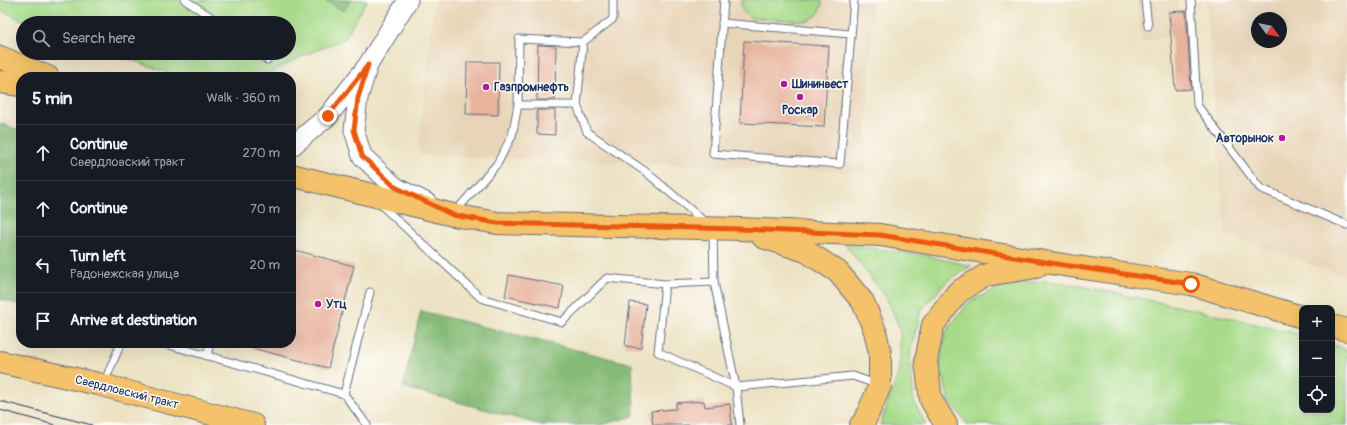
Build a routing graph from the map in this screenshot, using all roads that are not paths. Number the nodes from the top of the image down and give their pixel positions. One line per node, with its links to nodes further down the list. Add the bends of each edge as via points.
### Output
1 (185, 0): 8 (lane)
2 (408, 0): 14 (street)
3 (613, 0): 12 (lane, via 613,19)
4 (724, 0): 9 (lane)
5 (854, 0): 11 (lane)
6 (1145, 0): 10 (lane)
7 (1190, 0): 24 (lane, via 1197,105 1260,188)
8 (209, 16)
9 (722, 24): 11 (lane); 11 (lane, via 713,154 840,164)
10 (1148, 26)
11 (851, 34)
12 (583, 42): 18 (lane, via 519,39); 19 (lane)
13 (0, 57): 15 (main road)
14 (368, 65): 20 (street, via 328,116); 23 (street, via 358,98 354,130 362,156 395,187)
15 (36, 72)
16 (0, 82): 17 (main road)
17 (16, 84)
18 (518, 105): 19 (lane); 23 (lane, via 512,136 497,164)
19 (577, 106): 25 (lane, via 588,132 646,172)
20 (296, 143)
21 (296, 176): 22 (main road)
22 (371, 195): 23 (main road); 29 (lane, via 481,298 562,322 607,278)
23 (453, 215): 25 (main road, via 497,223)
24 (1347, 225)
25 (713, 229): 26 (main road); 28 (lane)
26 (740, 229): 27 (main road, via 880,235); 41 (main road, via 806,251 838,272 863,302 875,331 880,354)
27 (1057, 264): 31 (main road, via 1191,284); 48 (main road, via 986,275 958,292 933,325 926,361 931,400)
28 (714, 282): 29 (lane); 42 (lane)
29 (665, 284): 42 (lane, via 658,352)
30 (370, 292): 43 (lane)
31 (1299, 316)
32 (1335, 327): 33 (main road)
33 (1347, 330)
34 (118, 348): 40 (lane)
35 (179, 348): 38 (lane)
36 (209, 348): 38 (lane)
37 (0, 349): 40 (main road)
38 (207, 356): 43 (lane)
39 (0, 362): 40 (main road, Свердловский тракт)
40 (100, 385): 44 (main road, Свердловский тракт, via 204,416)
41 (880, 386): 42 (lane, via 853,376); 47 (main road)
42 (736, 387): 46 (lane)
43 (344, 394): 45 (lane)
44 (253, 425)
45 (367, 425)
46 (740, 425)
47 (861, 425)
48 (946, 425)

